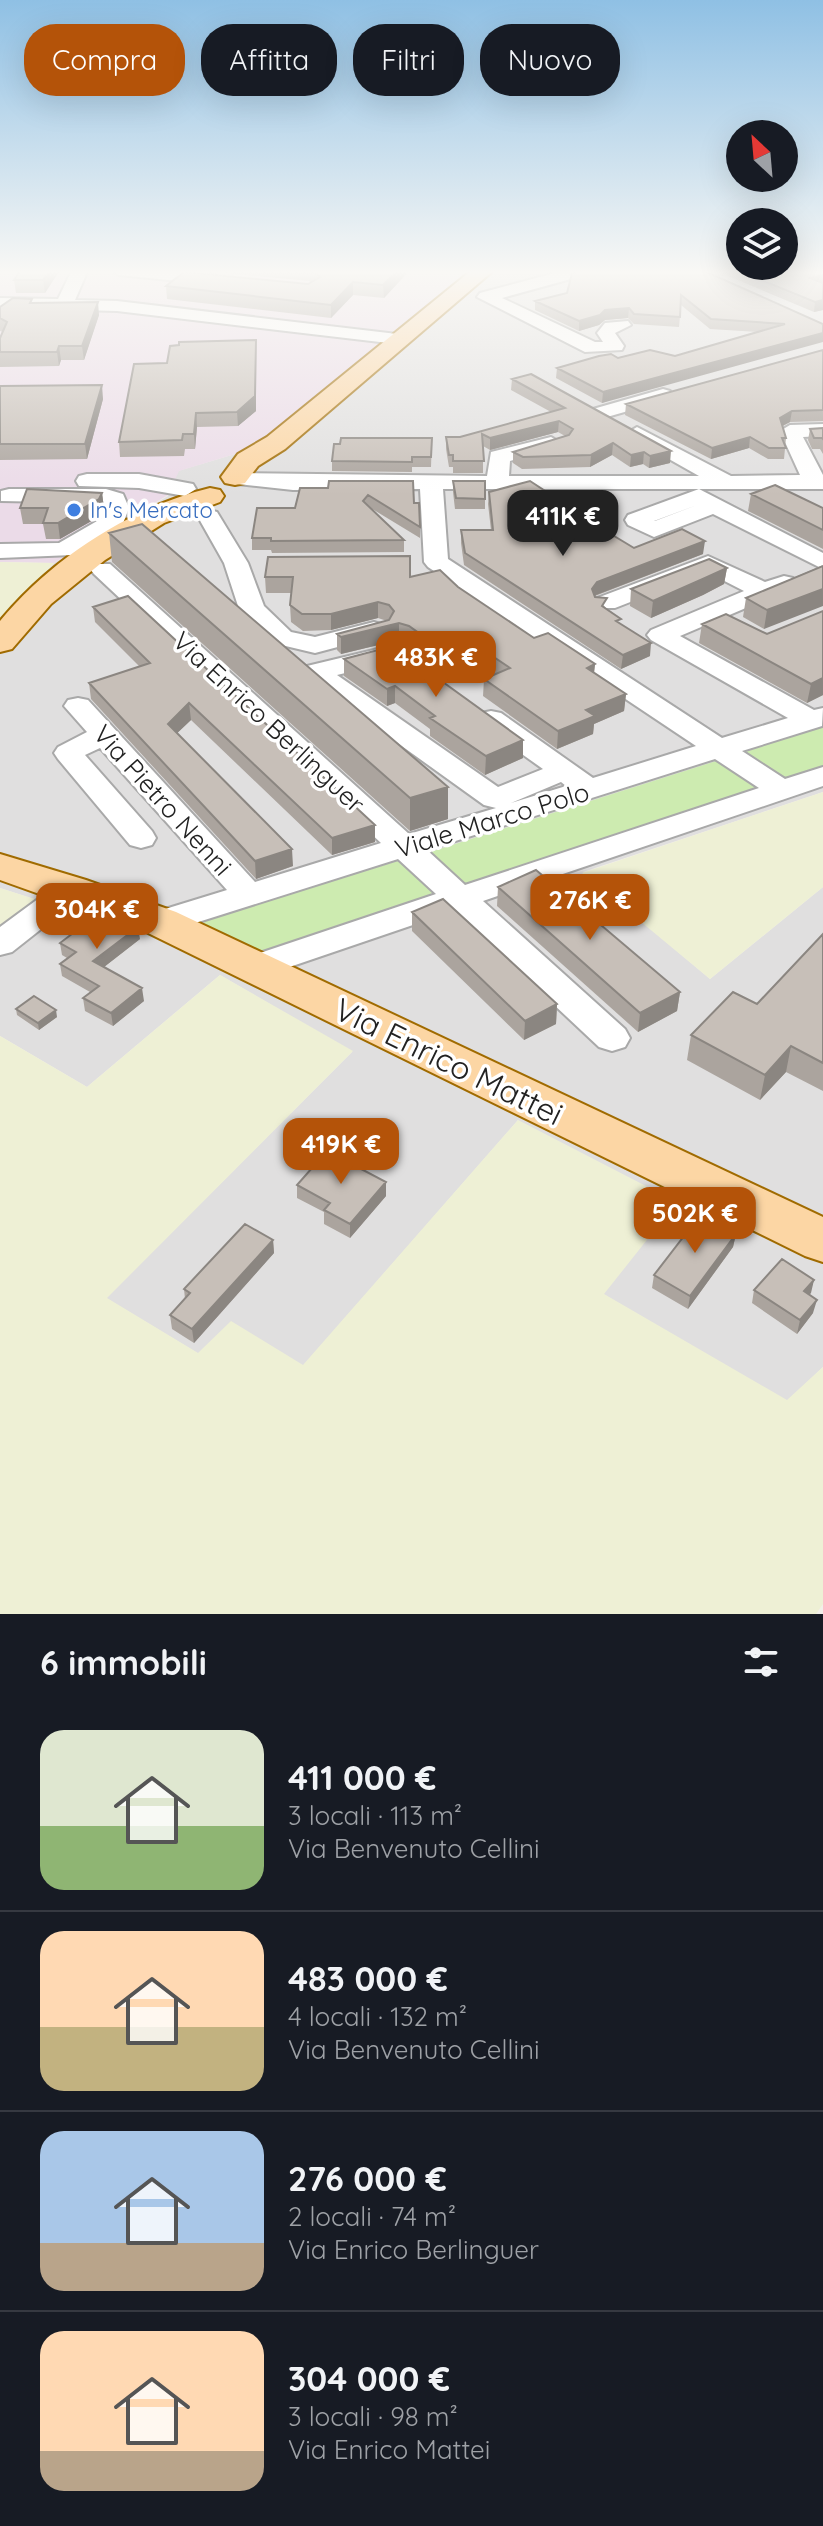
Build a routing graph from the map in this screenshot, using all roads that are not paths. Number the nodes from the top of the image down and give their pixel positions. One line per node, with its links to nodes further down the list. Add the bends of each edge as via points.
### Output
1 (390, 345): 12 (main road, via 276,443)
2 (586, 345): 3 (street)
3 (615, 345)
4 (689, 388): 9 (street, via 594,410)
5 (823, 430): 10 (street, via 790,431)
6 (559, 441): 8 (street, via 499,457)
7 (431, 481): 8 (street); 12 (street); 19 (street)
8 (498, 481): 9 (street, via 560,481 561,495 637,495 634,481)
9 (726, 482): 10 (street)
10 (819, 482)
11 (8, 486): 13 (street); 15 (street)
12 (212, 488): 13 (street, via 139,481); 17 (main road); 20 (street)
13 (80, 489): 17 (street, via 115,499 118,508)
14 (714, 506): 22 (street)
15 (0, 521)
16 (0, 551): 17 (street)
17 (85, 559): 28 (main road, via 19,615); 40 (street, Via Enrico Berlinguer)
18 (405, 562): 19 (street)
19 (436, 562): 34 (street)
20 (236, 563): 21 (street); 27 (street, via 252,609 282,638 315,645)
21 (267, 563)
22 (823, 564): 23 (street)
23 (763, 591): 24 (street, via 708,563); 25 (street)
24 (606, 603)
25 (713, 613): 26 (street); 32 (street, via 660,635)
26 (738, 628)
27 (379, 629)
28 (0, 642)
29 (411, 661): 35 (street, via 398,651 316,672 495,799)
30 (78, 706): 33 (street, Via Pietro Nenni)
31 (475, 707): 35 (street)
32 (818, 718): 34 (street, Viale Marco Polo)
33 (103, 735): 39 (street, via 68,753); 43 (street, Via Pietro Nenni)
34 (720, 750): 37 (street, Viale Marco Polo); 38 (street)
35 (564, 771): 37 (street)
36 (823, 776): 38 (street)
37 (591, 790): 40 (street, Viale Marco Polo)
38 (782, 790): 44 (street)
39 (141, 838)
40 (403, 847): 43 (street, Viale Marco Polo); 44 (street, Via Enrico Berlinguer)
41 (0, 867): 42 (main road, Via Enrico Mattei)
42 (72, 889): 45 (main road, Via Enrico Mattei); 46 (street)
43 (249, 895): 45 (street, Viale Marco Polo)
44 (460, 898): 47 (street); 48 (street, Via Enrico Berlinguer)
45 (161, 922): 47 (main road, Via Enrico Mattei)
46 (0, 944)
47 (254, 967): 49 (main road, Via Enrico Mattei)
48 (612, 1038)
49 (823, 1241)

